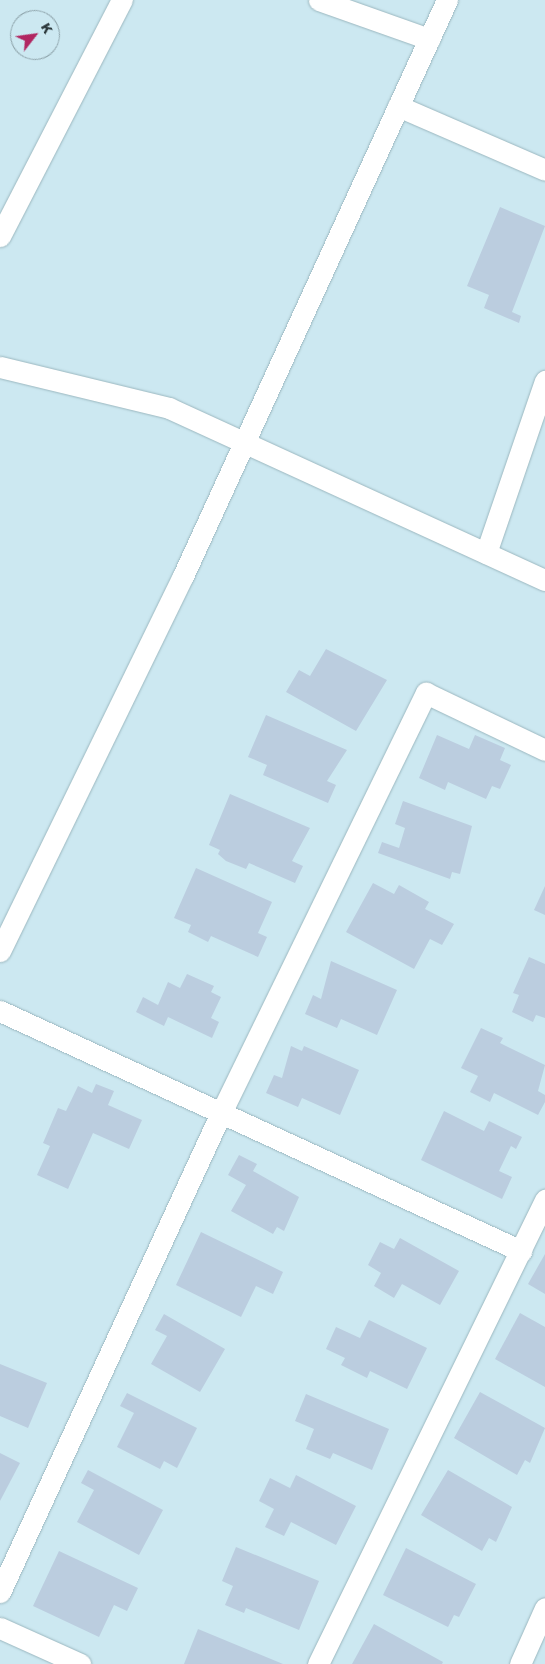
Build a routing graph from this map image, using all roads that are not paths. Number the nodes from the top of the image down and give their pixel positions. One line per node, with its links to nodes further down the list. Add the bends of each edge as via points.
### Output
1 (122, 0): 7 (street)
2 (319, 0): 4 (street)
3 (447, 0): 4 (street)
4 (429, 39): 5 (street)
5 (398, 106): 6 (street); 10 (street)
6 (545, 170)
7 (0, 236)
8 (0, 366): 10 (street, via 169,408)
9 (545, 381): 11 (street)
10 (245, 441): 11 (street); 14 (street)
11 (486, 553): 12 (street)
12 (545, 580)
13 (545, 750): 16 (street, via 426,694)
14 (0, 951)
15 (0, 1011): 16 (street)
16 (220, 1115): 18 (street); 19 (street)
17 (545, 1200): 18 (street)
18 (521, 1251): 23 (street)
19 (0, 1592)
20 (545, 1608): 24 (street)
21 (0, 1628): 22 (street)
22 (80, 1664)
23 (318, 1664)
24 (520, 1664)

